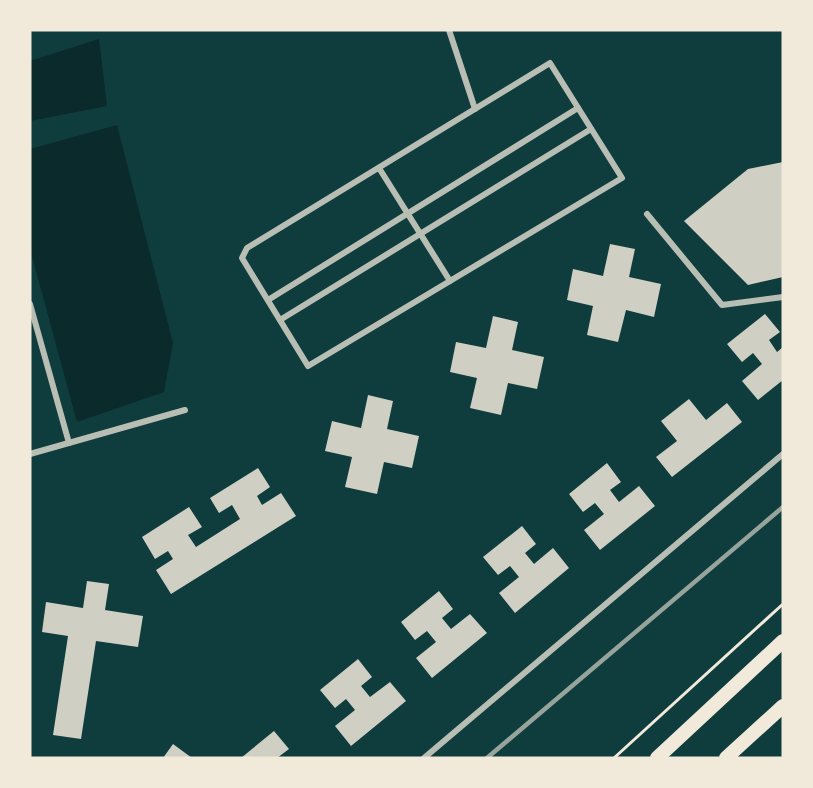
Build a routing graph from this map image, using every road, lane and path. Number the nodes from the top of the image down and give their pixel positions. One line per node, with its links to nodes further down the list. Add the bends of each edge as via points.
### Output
1 (449, 30): 3 (street)
2 (579, 108): 3 (street, via 550,63); 4 (street); 6 (street)
3 (475, 109): 5 (street)
4 (591, 129): 8 (street); 9 (street, via 622,178)
5 (379, 168): 6 (street); 11 (street, via 247,248 242,258)
6 (408, 213): 8 (street); 11 (street)
7 (647, 214): 10 (street, via 722,305)
8 (421, 233): 9 (street); 13 (street)
9 (450, 281): 13 (street, via 308,366)
10 (783, 297)
11 (268, 300): 13 (street)
12 (30, 304): 15 (street)
13 (280, 320)
14 (185, 410): 15 (street)
15 (69, 443): 16 (street)
16 (30, 454)
17 (783, 454): 21 (street)
18 (783, 604): 22 (path)
19 (783, 641): 23 (highway)
20 (783, 706): 24 (highway)
21 (424, 758)
22 (614, 758)
23 (657, 758)
24 (726, 758)

